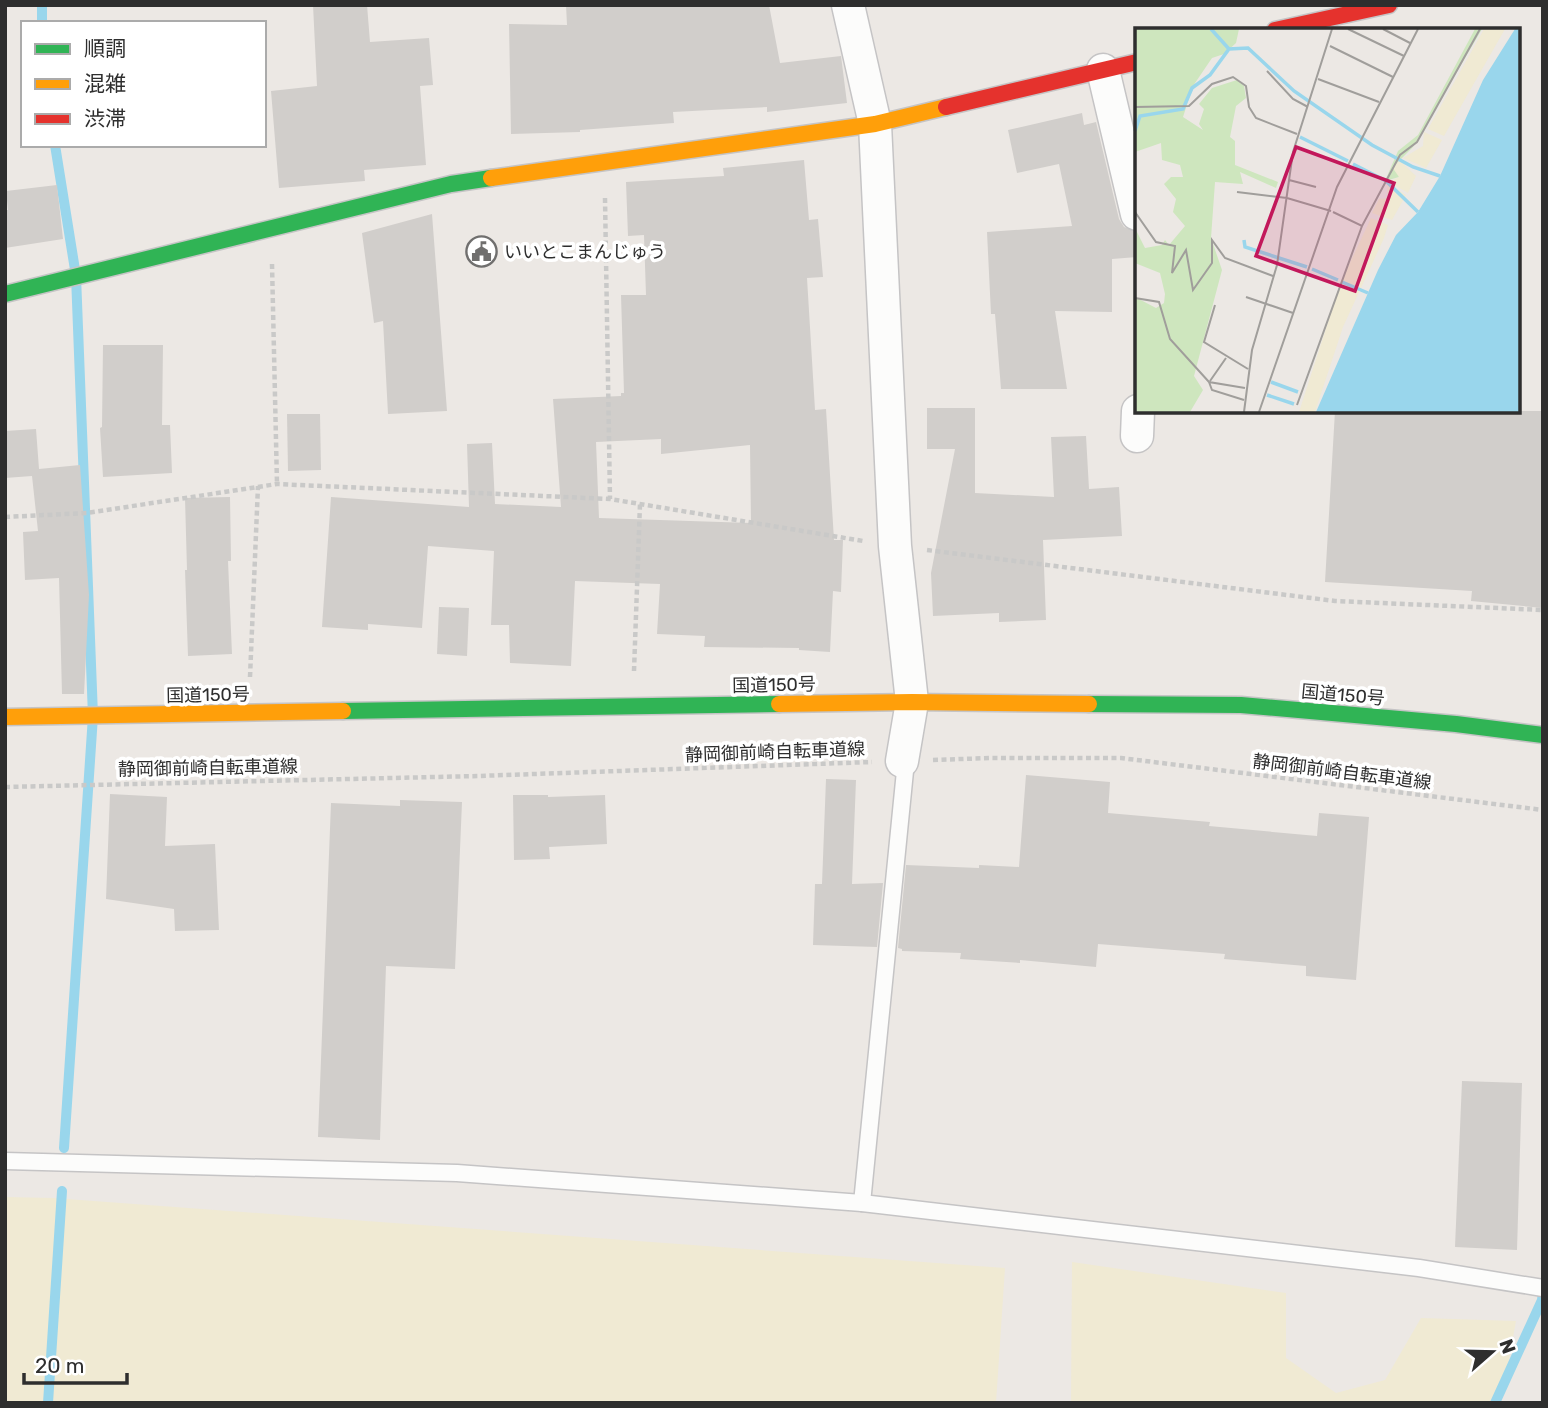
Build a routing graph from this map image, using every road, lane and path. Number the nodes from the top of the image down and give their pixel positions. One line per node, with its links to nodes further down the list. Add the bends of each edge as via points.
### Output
1 (848, 5): 6 (street)
2 (1389, 5): 3 (main road)
3 (1284, 28)
4 (1135, 62): 5 (main road)
5 (1103, 70): 6 (main road); 8 (street)
6 (875, 124): 7 (main road); 16 (street)
7 (604, 162): 9 (main road, via 451,184); 13 (path)
8 (1135, 206)
9 (271, 229): 10 (main road); 11 (path)
10 (5, 294)
11 (277, 484): 12 (path); 13 (path)
12 (258, 486): 15 (path, via 87,513); 20 (path)
13 (610, 499): 14 (path)
14 (640, 504): 16 (path); 19 (path)
15 (5, 517)
16 (895, 546): 17 (path, via 1335,601); 18 (street)
17 (1543, 610)
18 (912, 702): 19 (main road, 国道150号); 22 (main road, 国道150号, via 1241,705); 23 (street)
19 (632, 706): 20 (main road, 国道150号)
20 (249, 713): 21 (main road, 国道150号)
21 (5, 717)
22 (1543, 735)
23 (904, 761): 24 (path, 静岡御前崎自転車道線); 25 (path, 静岡御前崎自転車道線, via 1121,758); 27 (lane)
24 (5, 787)
25 (1543, 810)
26 (5, 1161): 27 (lane, via 457,1173)
27 (862, 1203): 28 (lane, via 1419,1268)
28 (1536, 1287)

